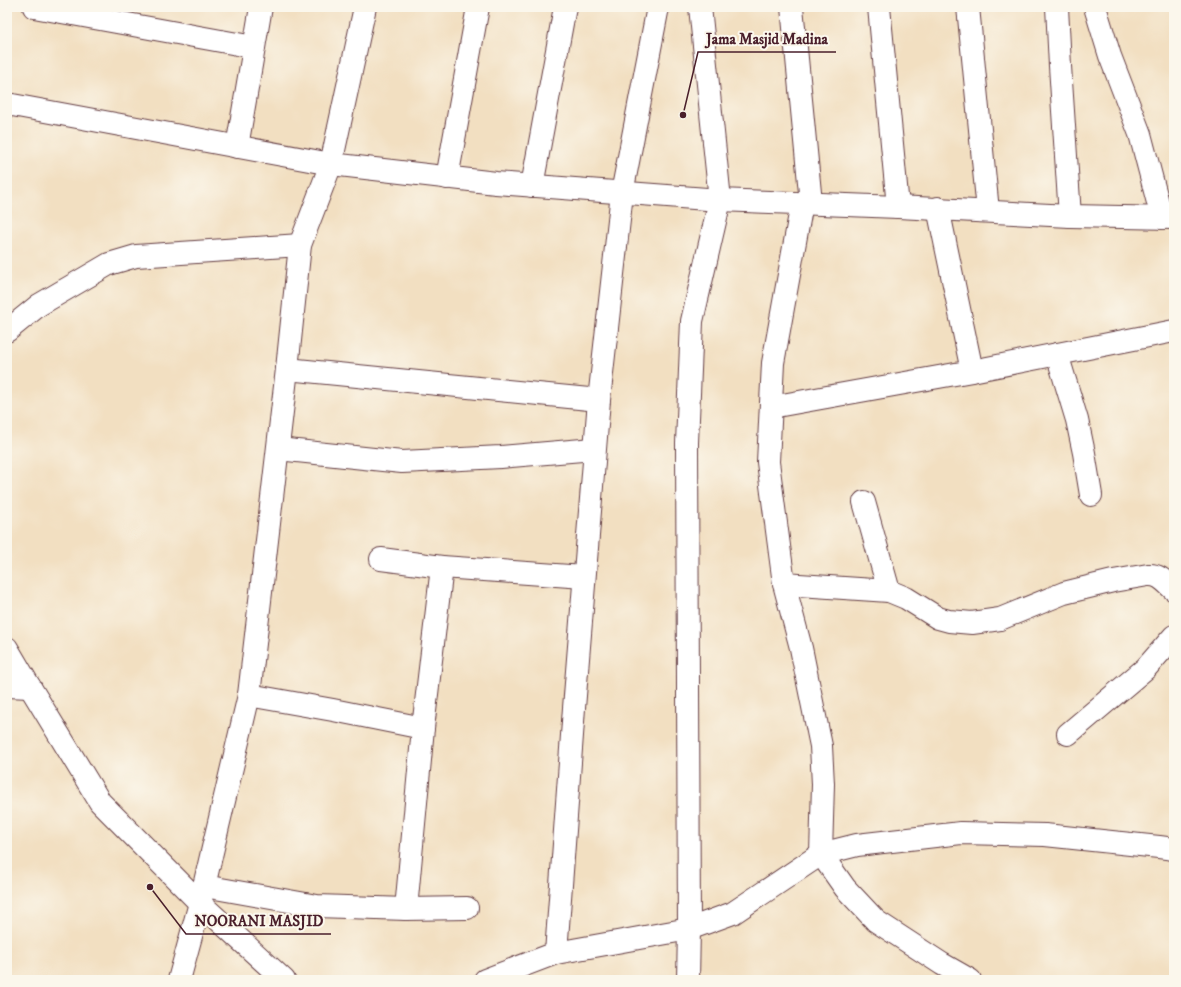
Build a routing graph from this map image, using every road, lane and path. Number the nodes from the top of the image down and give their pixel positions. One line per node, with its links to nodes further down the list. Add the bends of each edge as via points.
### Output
1 (38, 7): 13 (street)
2 (261, 7): 13 (street)
3 (365, 7): 16 (street)
4 (478, 7): 17 (street)
5 (565, 7): 18 (street)
6 (658, 7): 19 (street)
7 (700, 7): 20 (street)
8 (792, 7): 21 (street)
9 (879, 7): 22 (street)
10 (968, 7): 24 (street)
11 (1057, 7): 25 (street)
12 (1095, 7): 26 (street)
13 (254, 47): 15 (street)
14 (7, 104): 15 (street)
15 (237, 147): 16 (street)
16 (331, 164): 17 (street); 27 (street)
17 (447, 178): 18 (street)
18 (532, 186): 19 (street)
19 (622, 193): 20 (street); 33 (street)
20 (720, 200): 21 (street); 57 (street, via 692,321 687,443)
21 (806, 203): 22 (street); 34 (street, via 773,363)
22 (898, 206): 23 (street)
23 (938, 208): 24 (street); 32 (street)
24 (988, 211): 25 (street)
25 (1070, 216): 26 (street)
26 (1168, 218)
27 (300, 245): 28 (street, via 136,256 109,264 39,305); 31 (street)
28 (7, 331)
29 (1174, 331): 30 (street)
30 (1057, 354): 32 (street); 37 (street, via 1078,420)
31 (287, 369): 33 (street); 35 (street)
32 (972, 371): 34 (street)
33 (599, 400): 36 (street)
34 (771, 407): 42 (street, via 768,462)
35 (278, 449): 36 (street, via 402,462); 49 (street)
36 (594, 449): 41 (street)
37 (1091, 495)
38 (864, 502): 44 (street)
39 (381, 559): 40 (street)
40 (442, 567): 41 (street); 50 (street)
41 (584, 577): 58 (street)
42 (784, 584): 44 (street); 53 (street, via 801,648 821,746)
43 (1174, 590): 44 (street, via 1161,578 1148,575 1064,593 1000,619 972,623 938,618 906,598)
44 (889, 591)
45 (1174, 636): 51 (street, via 1146,668)
46 (7, 648): 48 (street)
47 (7, 686): 48 (street)
48 (30, 687): 54 (street, via 100,802)
49 (249, 695): 50 (street); 54 (street)
50 (423, 728): 56 (street)
51 (1068, 734)
52 (1174, 849): 53 (street, via 1045,835 961,833 857,845)
53 (821, 854): 57 (street, via 733,913); 63 (street, via 845,888 876,921)
54 (202, 894): 56 (street, via 317,906); 59 (street); 60 (street)
55 (467, 908): 56 (street)
56 (406, 909)
57 (689, 929): 58 (street); 62 (street)
58 (556, 953): 61 (street)
59 (179, 980)
60 (284, 980)
61 (485, 980)
62 (688, 980)
63 (970, 980)

